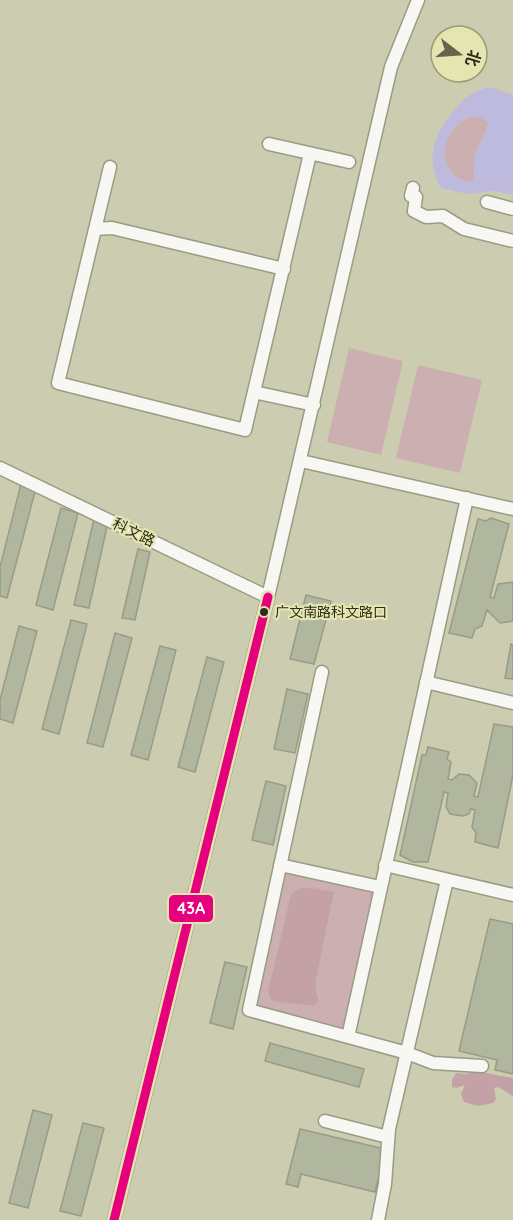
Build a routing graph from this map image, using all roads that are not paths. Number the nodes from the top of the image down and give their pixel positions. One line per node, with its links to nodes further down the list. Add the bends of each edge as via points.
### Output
1 (418, 0): 13 (street, via 391,67)
2 (269, 144): 3 (street)
3 (310, 154): 4 (street); 11 (street)
4 (349, 162)
5 (110, 167): 9 (street)
6 (413, 188): 10 (street, via 414,211 419,216 442,216 464,229)
7 (487, 202): 8 (street)
8 (513, 209)
9 (95, 228): 11 (street, via 112,228); 12 (street, via 58,383 244,430)
10 (513, 241)
11 (284, 269): 12 (street)
12 (254, 392): 13 (street)
13 (314, 405): 14 (street)
14 (301, 460): 16 (street); 18 (street)
15 (0, 468): 18 (street, 科文路)
16 (467, 498): 17 (street); 20 (street)
17 (513, 509)
18 (268, 597): 32 (street)
19 (322, 672): 22 (street)
20 (426, 682): 21 (street); 23 (street)
21 (513, 703)
22 (280, 865): 25 (street); 27 (street, via 249,1010)
23 (385, 865): 24 (street); 25 (street)
24 (447, 880): 26 (street); 28 (street)
25 (380, 886): 27 (street)
26 (513, 895)
27 (348, 1037): 28 (street)
28 (407, 1053): 29 (street, via 442,1065); 31 (street)
29 (482, 1066)
30 (325, 1121): 31 (street)
31 (388, 1137): 33 (street)
32 (114, 1220)
33 (378, 1220)

